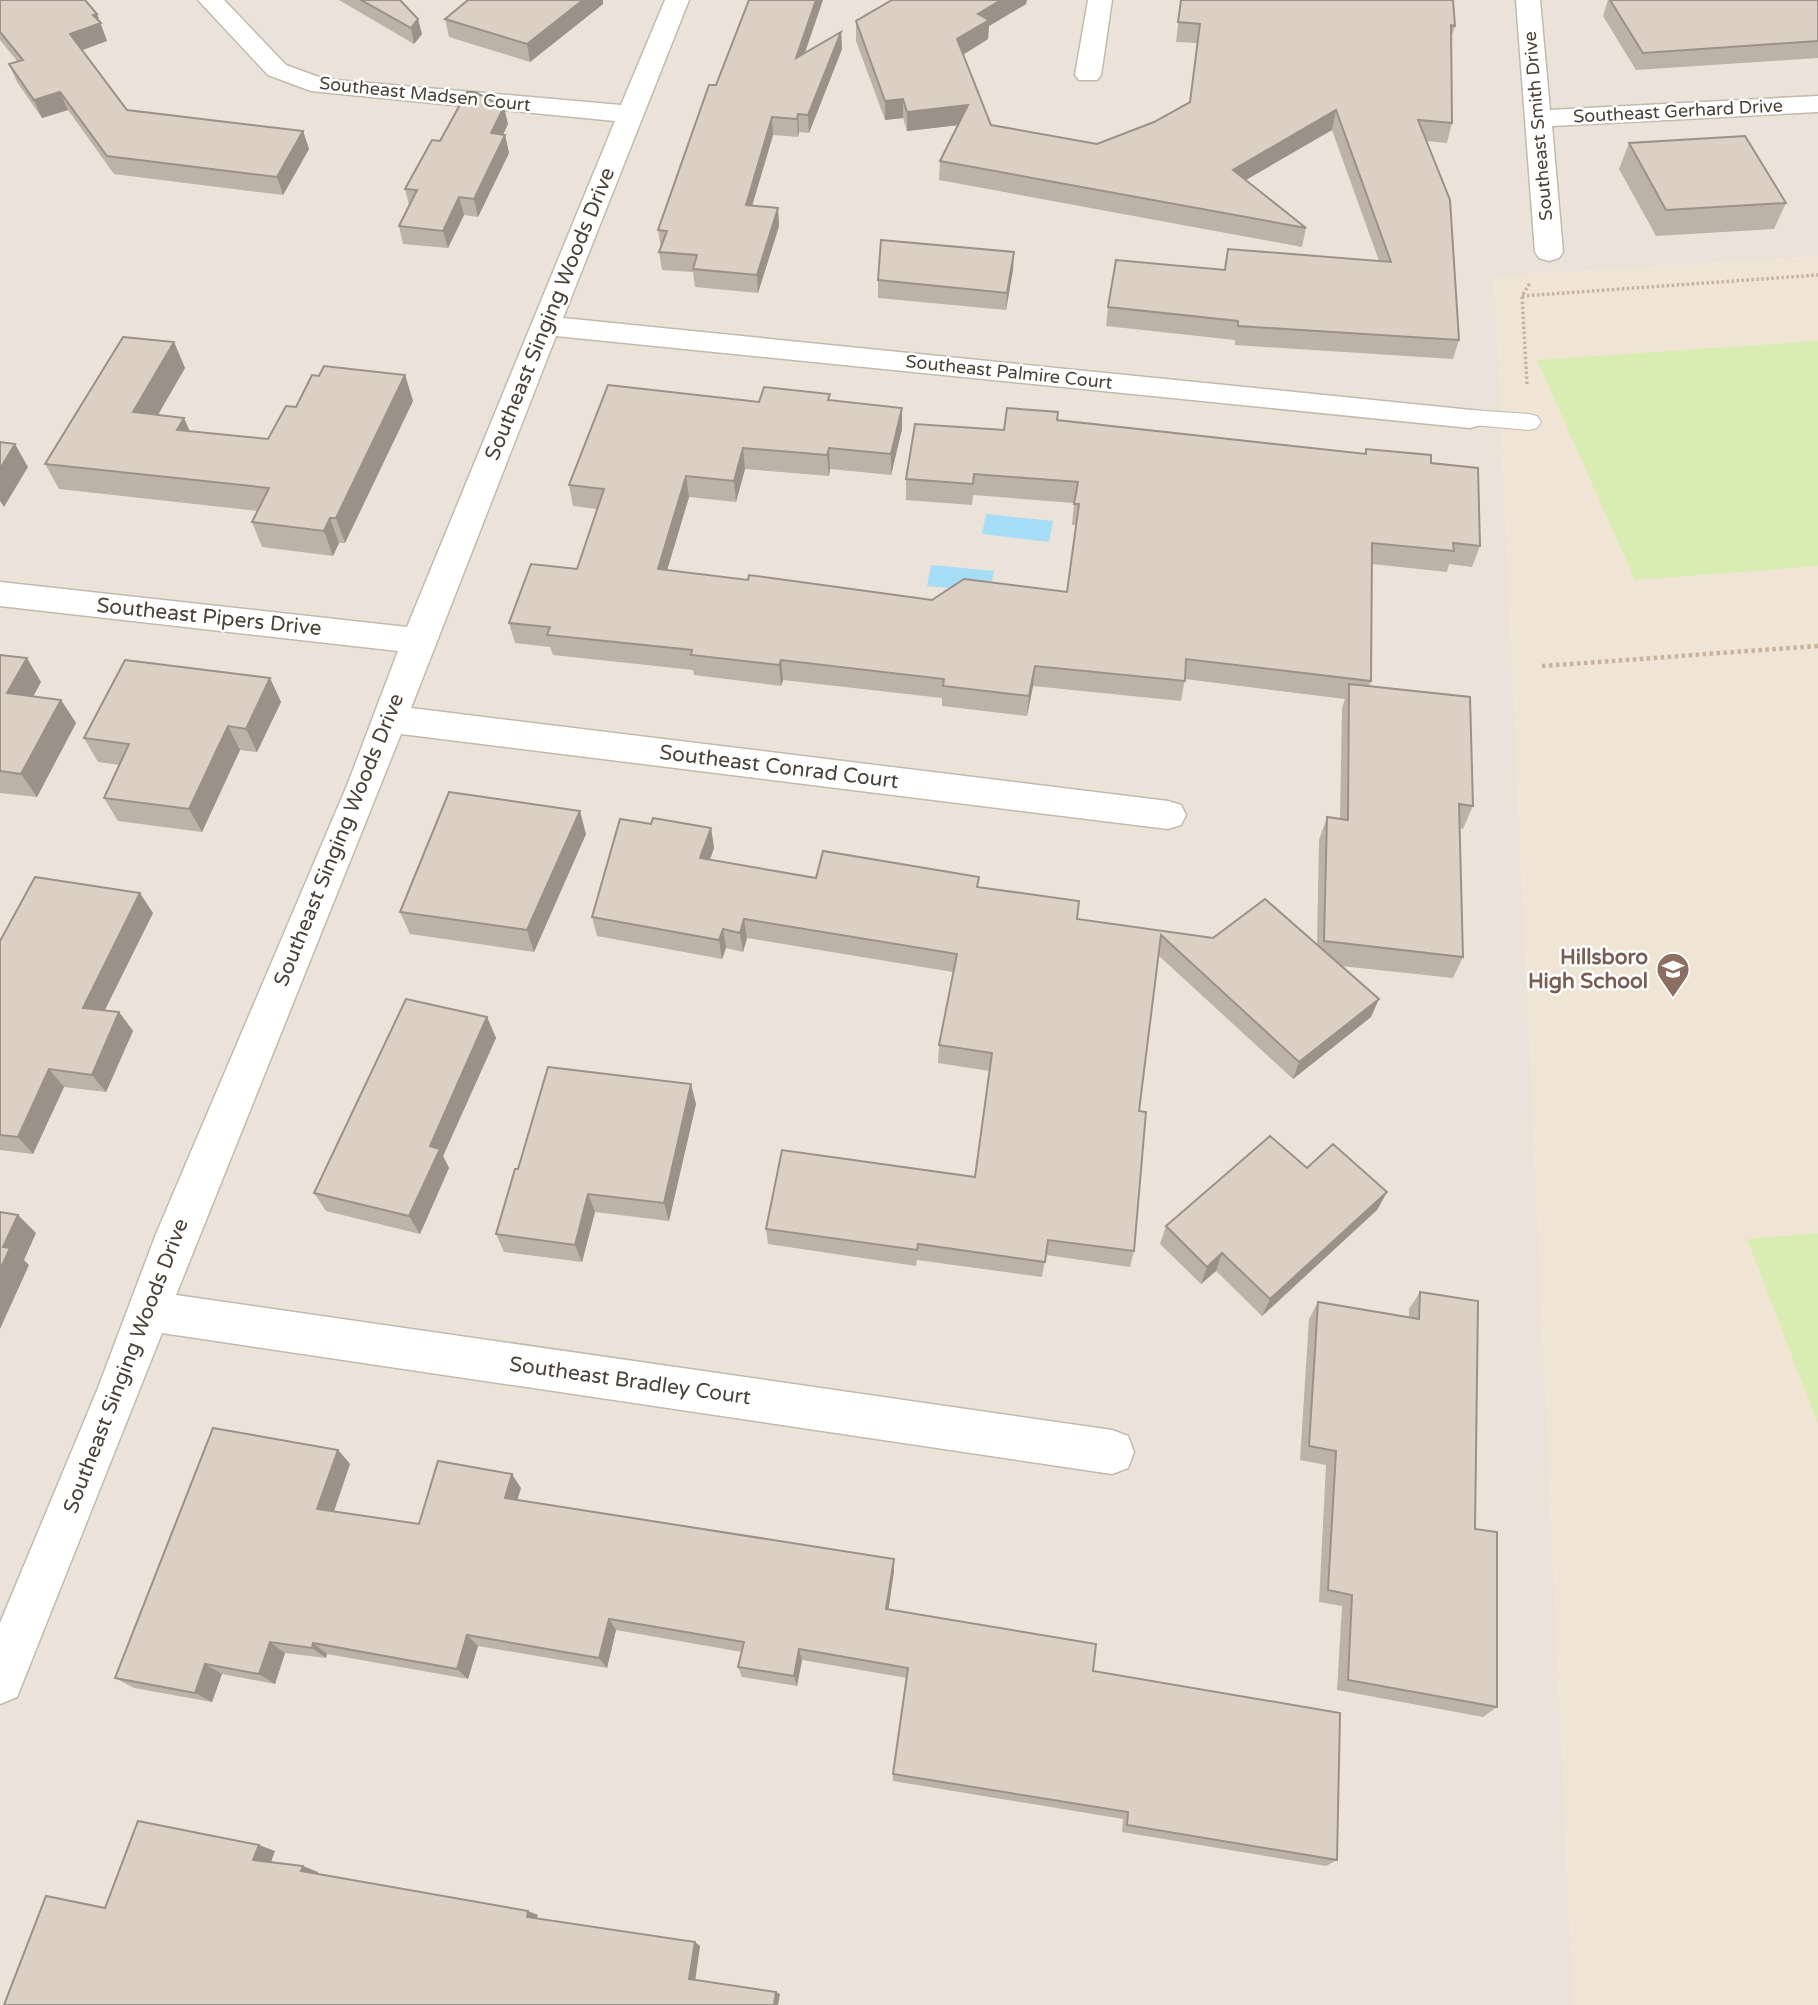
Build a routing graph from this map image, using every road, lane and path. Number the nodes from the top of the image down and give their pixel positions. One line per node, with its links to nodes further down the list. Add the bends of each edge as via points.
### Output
1 (210, 0): 7 (street, Southeast Madsen Court, via 277,70 320,86)
2 (677, 0): 7 (street, Southeast Singing Woods Drive)
3 (1100, 0): 5 (street)
4 (1528, 0): 8 (street, Southeast Smith Drive)
5 (1088, 75)
6 (1818, 104): 8 (street, Southeast Gerhard Drive)
7 (630, 114): 11 (street, Southeast Singing Woods Drive)
8 (1538, 119): 9 (street, Southeast Smith Drive)
9 (1549, 252)
10 (1818, 275): 12 (path, via 1522,296 1528,397)
11 (547, 326): 12 (street, Southeast Palmire Court); 15 (street, Southeast Singing Woods Drive)
12 (1470, 418): 13 (lane)
13 (1530, 422)
14 (0, 594): 15 (street, Southeast Pipers Drive)
15 (418, 640): 18 (street, Southeast Singing Woods Drive)
16 (1818, 646): 17 (path)
17 (1542, 666)
18 (390, 719): 19 (street, Southeast Conrad Court); 20 (street, Southeast Singing Woods Drive)
19 (1168, 815)
20 (149, 1311): 21 (street, Southeast Bradley Court); 22 (street, Southeast Singing Woods Drive)
21 (1112, 1452)
22 (0, 1681)

